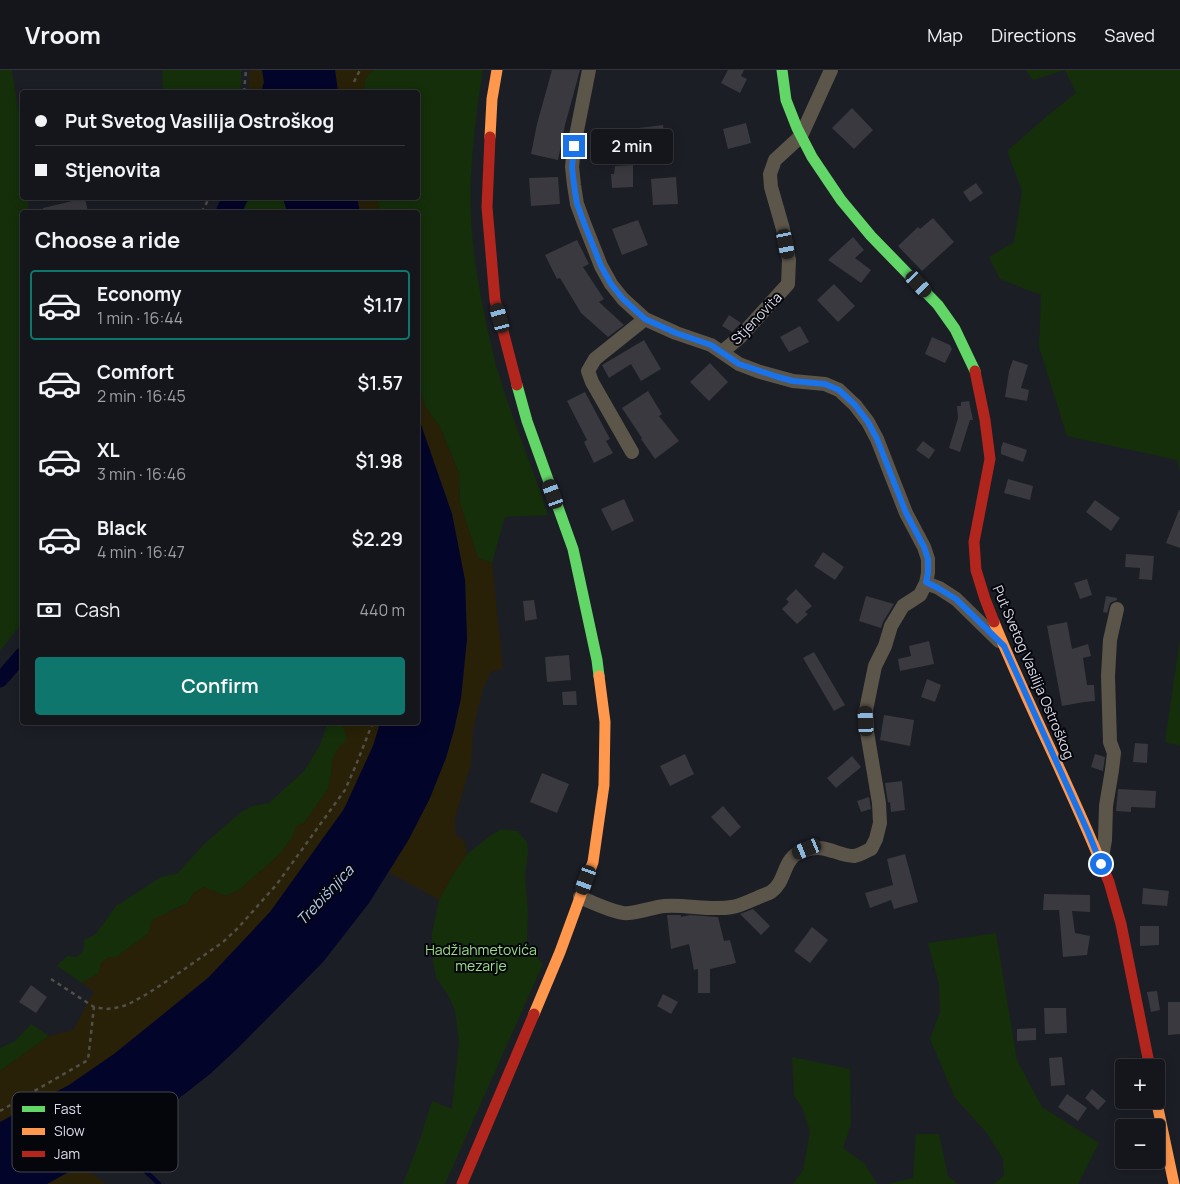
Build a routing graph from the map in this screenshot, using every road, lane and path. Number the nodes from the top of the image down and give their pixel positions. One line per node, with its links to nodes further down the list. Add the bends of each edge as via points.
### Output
1 (246, 70): 8 (path)
2 (360, 70): 7 (path)
3 (497, 70): 18 (street, via 492,99 487,207 495,300 527,421 573,549 597,660 605,722 604,785 592,862)
4 (589, 70): 10 (street, Stjenovita, via 574,146 573,176 577,204 611,284)
5 (782, 70): 9 (street, Put Svetog Vasilija Ostroškog, via 786,100)
6 (831, 70): 9 (street, Stjenovita)
7 (354, 82)
8 (244, 90)
9 (801, 136): 11 (street, Stjenovita, via 775,160 770,174 789,260 788,284); 15 (street, Put Svetog Vasilija Ostroškog, via 841,200 938,305 955,329 976,373 990,459 974,542 976,570)
10 (645, 319): 11 (street, Stjenovita); 12 (street, via 595,359 588,371)
11 (722, 352): 13 (street, via 739,364 769,375 825,384 839,390 855,405 877,439 906,513 924,547 928,559)
12 (632, 452)
13 (926, 582): 15 (street, via 956,599); 18 (street, via 920,595 903,606 875,666 866,710 880,823 871,849 854,856 825,848 807,849 793,855 778,885 770,892 732,907 664,906 625,914)
14 (1117, 610): 17 (street, via 1110,640 1108,676 1110,742 1114,753)
15 (1004, 646): 17 (street, Put Svetog Vasilija Ostroškog)
16 (373, 725): 20 (path, via 345,790 277,884 238,928 176,975 127,1005 106,1009)
17 (1101, 864): 21 (street, Put Svetog Vasilija Ostroškog, via 1121,924)
18 (580, 897): 26 (street)
19 (51, 979): 20 (path)
20 (94, 1007): 22 (path, via 88,1060)
21 (1148, 1059)
22 (33, 1092)
23 (12, 1104): 25 (path)
24 (1158, 1109): 27 (street)
25 (0, 1111)
26 (462, 1184)
27 (1174, 1184)

